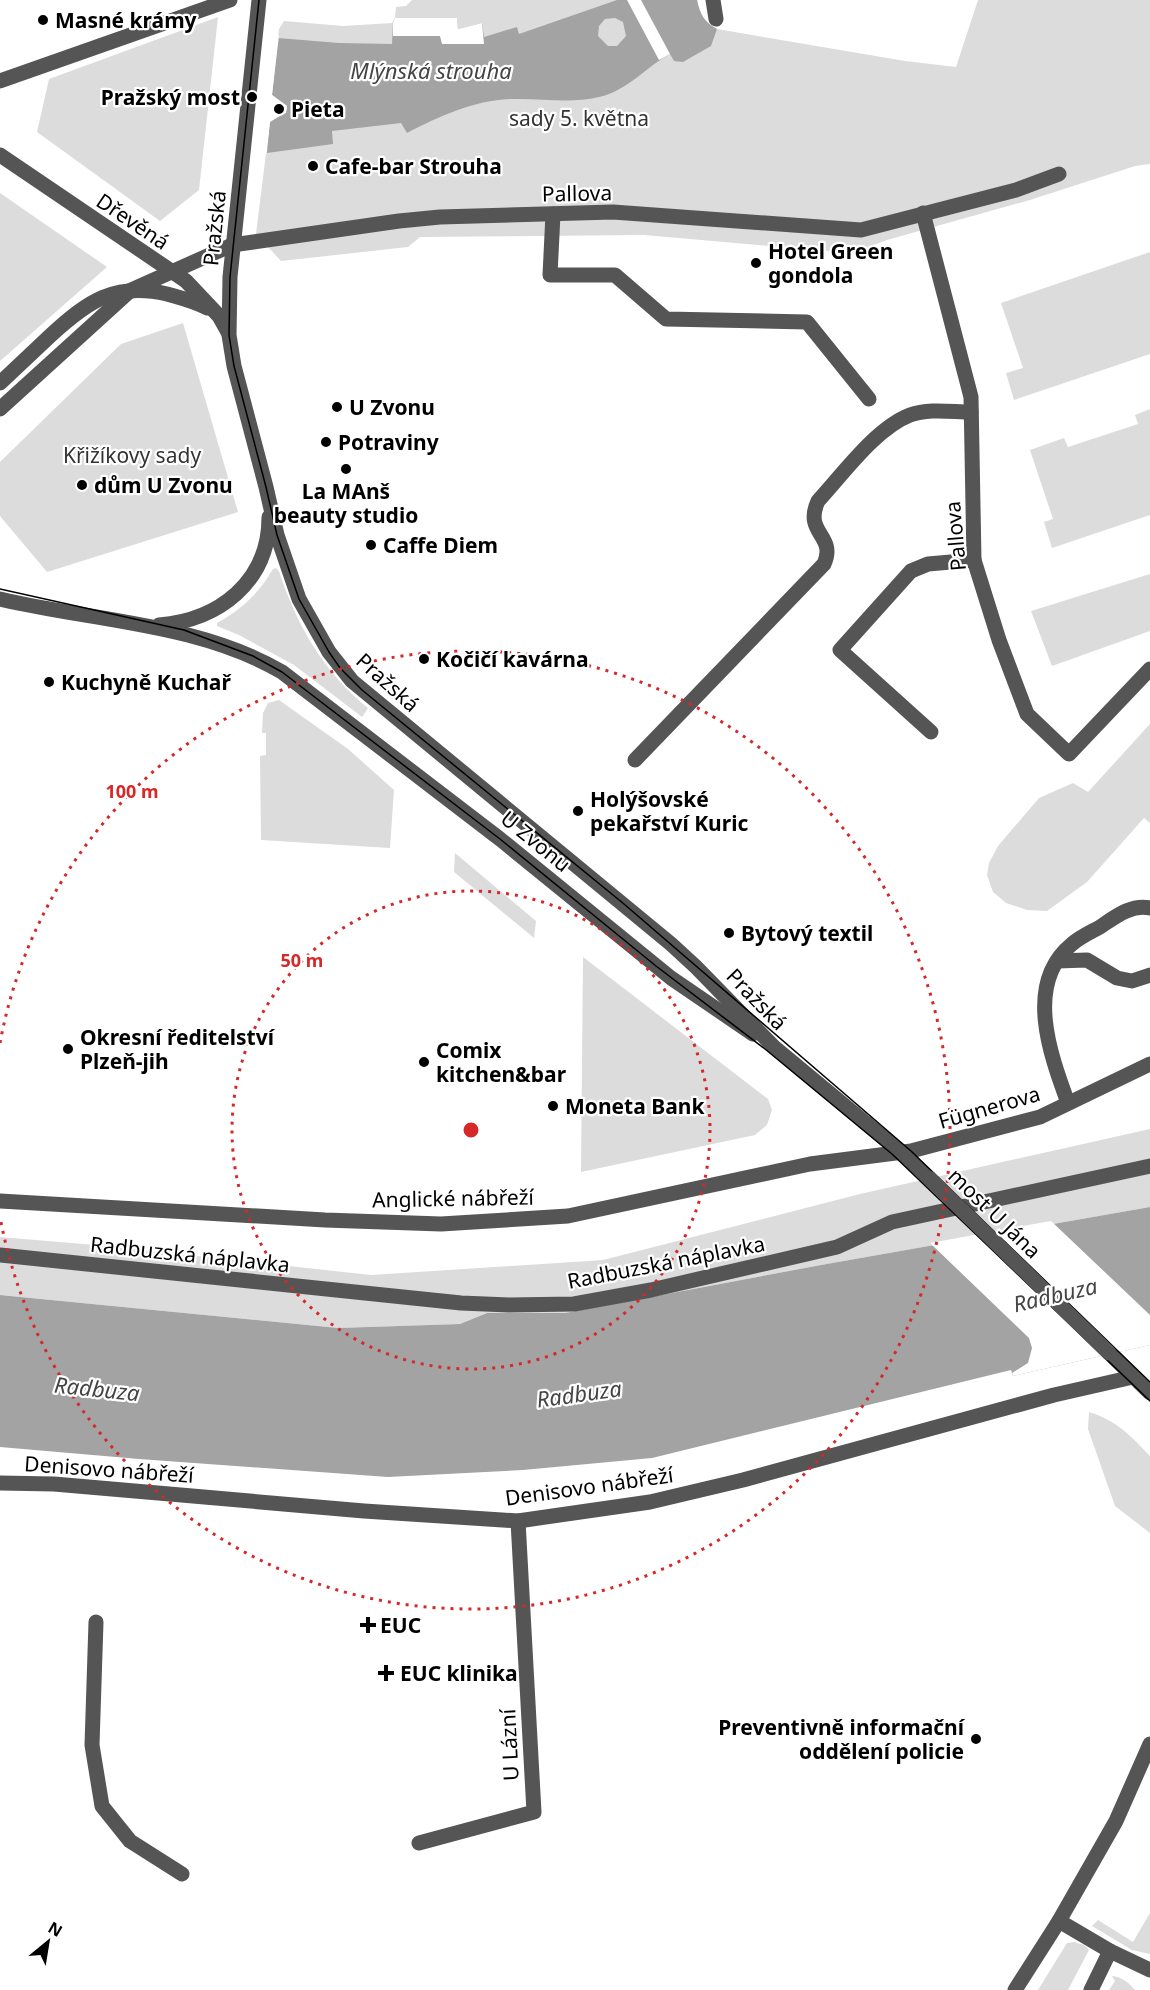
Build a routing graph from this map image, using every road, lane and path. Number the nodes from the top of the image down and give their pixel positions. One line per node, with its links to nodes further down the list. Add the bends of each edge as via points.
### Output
1 (230, 0): 5 (street)
2 (259, 0): 10 (street, Pražská)
3 (713, 0): 4 (street)
4 (716, 19)
5 (0, 81)
6 (0, 156): 11 (street, Dřevěná)
7 (1059, 174): 8 (street, Pallova, via 1016,190)
8 (923, 213): 9 (street, Pallova, via 861,230 613,212); 18 (street, Pallova, via 971,397)
9 (554, 214): 10 (street, Pallova, via 399,220); 16 (street, via 550,275 615,275 666,319 807,322)
10 (232, 246): 11 (street); 14 (street, Pražská)
11 (172, 272): 12 (street); 13 (street, Dřevěná)
12 (131, 290): 13 (street, via 192,301); 15 (street, via 114,292 76,312); 17 (street)
13 (219, 316): 14 (street, Dřevěná)
14 (229, 335): 19 (street, Pražská)
15 (0, 383)
16 (869, 399)
17 (0, 409)
18 (971, 412): 20 (street, Pallova); 27 (street, via 930,411 912,415 872,442 818,501 813,512 813,522 827,548 824,564)
19 (266, 488): 24 (street, U Zvonu, via 269,526 264,549 244,587 219,607 187,620); 31 (street, Pražská, via 281,549 299,599 340,668 671,944)
20 (974, 560): 25 (street, Pallova, via 1027,714 1069,754); 26 (street, via 928,564 911,571 840,650)
21 (0, 592): 23 (street)
22 (0, 599): 23 (street, U Zvonu)
23 (36, 608): 24 (street, U Zvonu)
24 (135, 625): 31 (street, U Zvonu, via 218,642 282,672 500,839 663,972)
25 (1150, 669)
26 (931, 732)
27 (635, 760)
28 (1150, 908): 29 (street, via 1126,910 1072,944)
29 (1057, 961): 30 (street, via 1087,960 1118,978 1132,981); 33 (street, via 1048,980 1044,1016)
30 (1150, 975)
31 (774, 1047): 34 (street, Pražská)
32 (1150, 1064): 33 (street, Fügnerova)
33 (1068, 1103): 34 (street, Fügnerova, via 1041,1117)
34 (902, 1153): 36 (street, Pražská); 37 (street, Anglické nábřeží, via 810,1164 568,1216 441,1224)
35 (1150, 1166): 38 (street, Radbuzská náplavka, via 892,1222 837,1247 574,1304 461,1303)
36 (929, 1178): 39 (street, most U Jána, bridge)
37 (0, 1201)
38 (0, 1255)
39 (1133, 1377): 40 (street, most U Jána); 42 (street, Denisovo nábřeží, via 650,1502)
40 (1150, 1392)
41 (0, 1483): 42 (street, Denisovo nábřeží)
42 (518, 1521): 45 (street, U Lázní, via 534,1812)
43 (96, 1622): 46 (street, via 92,1745 102,1806 129,1841)
44 (1150, 1744): 47 (street, via 1116,1821)
45 (418, 1843)
46 (182, 1874)
47 (1059, 1921): 48 (street); 50 (street)
48 (1110, 1951): 49 (street); 51 (street)
49 (1150, 1970)
50 (1016, 1990)
51 (1092, 1990)

